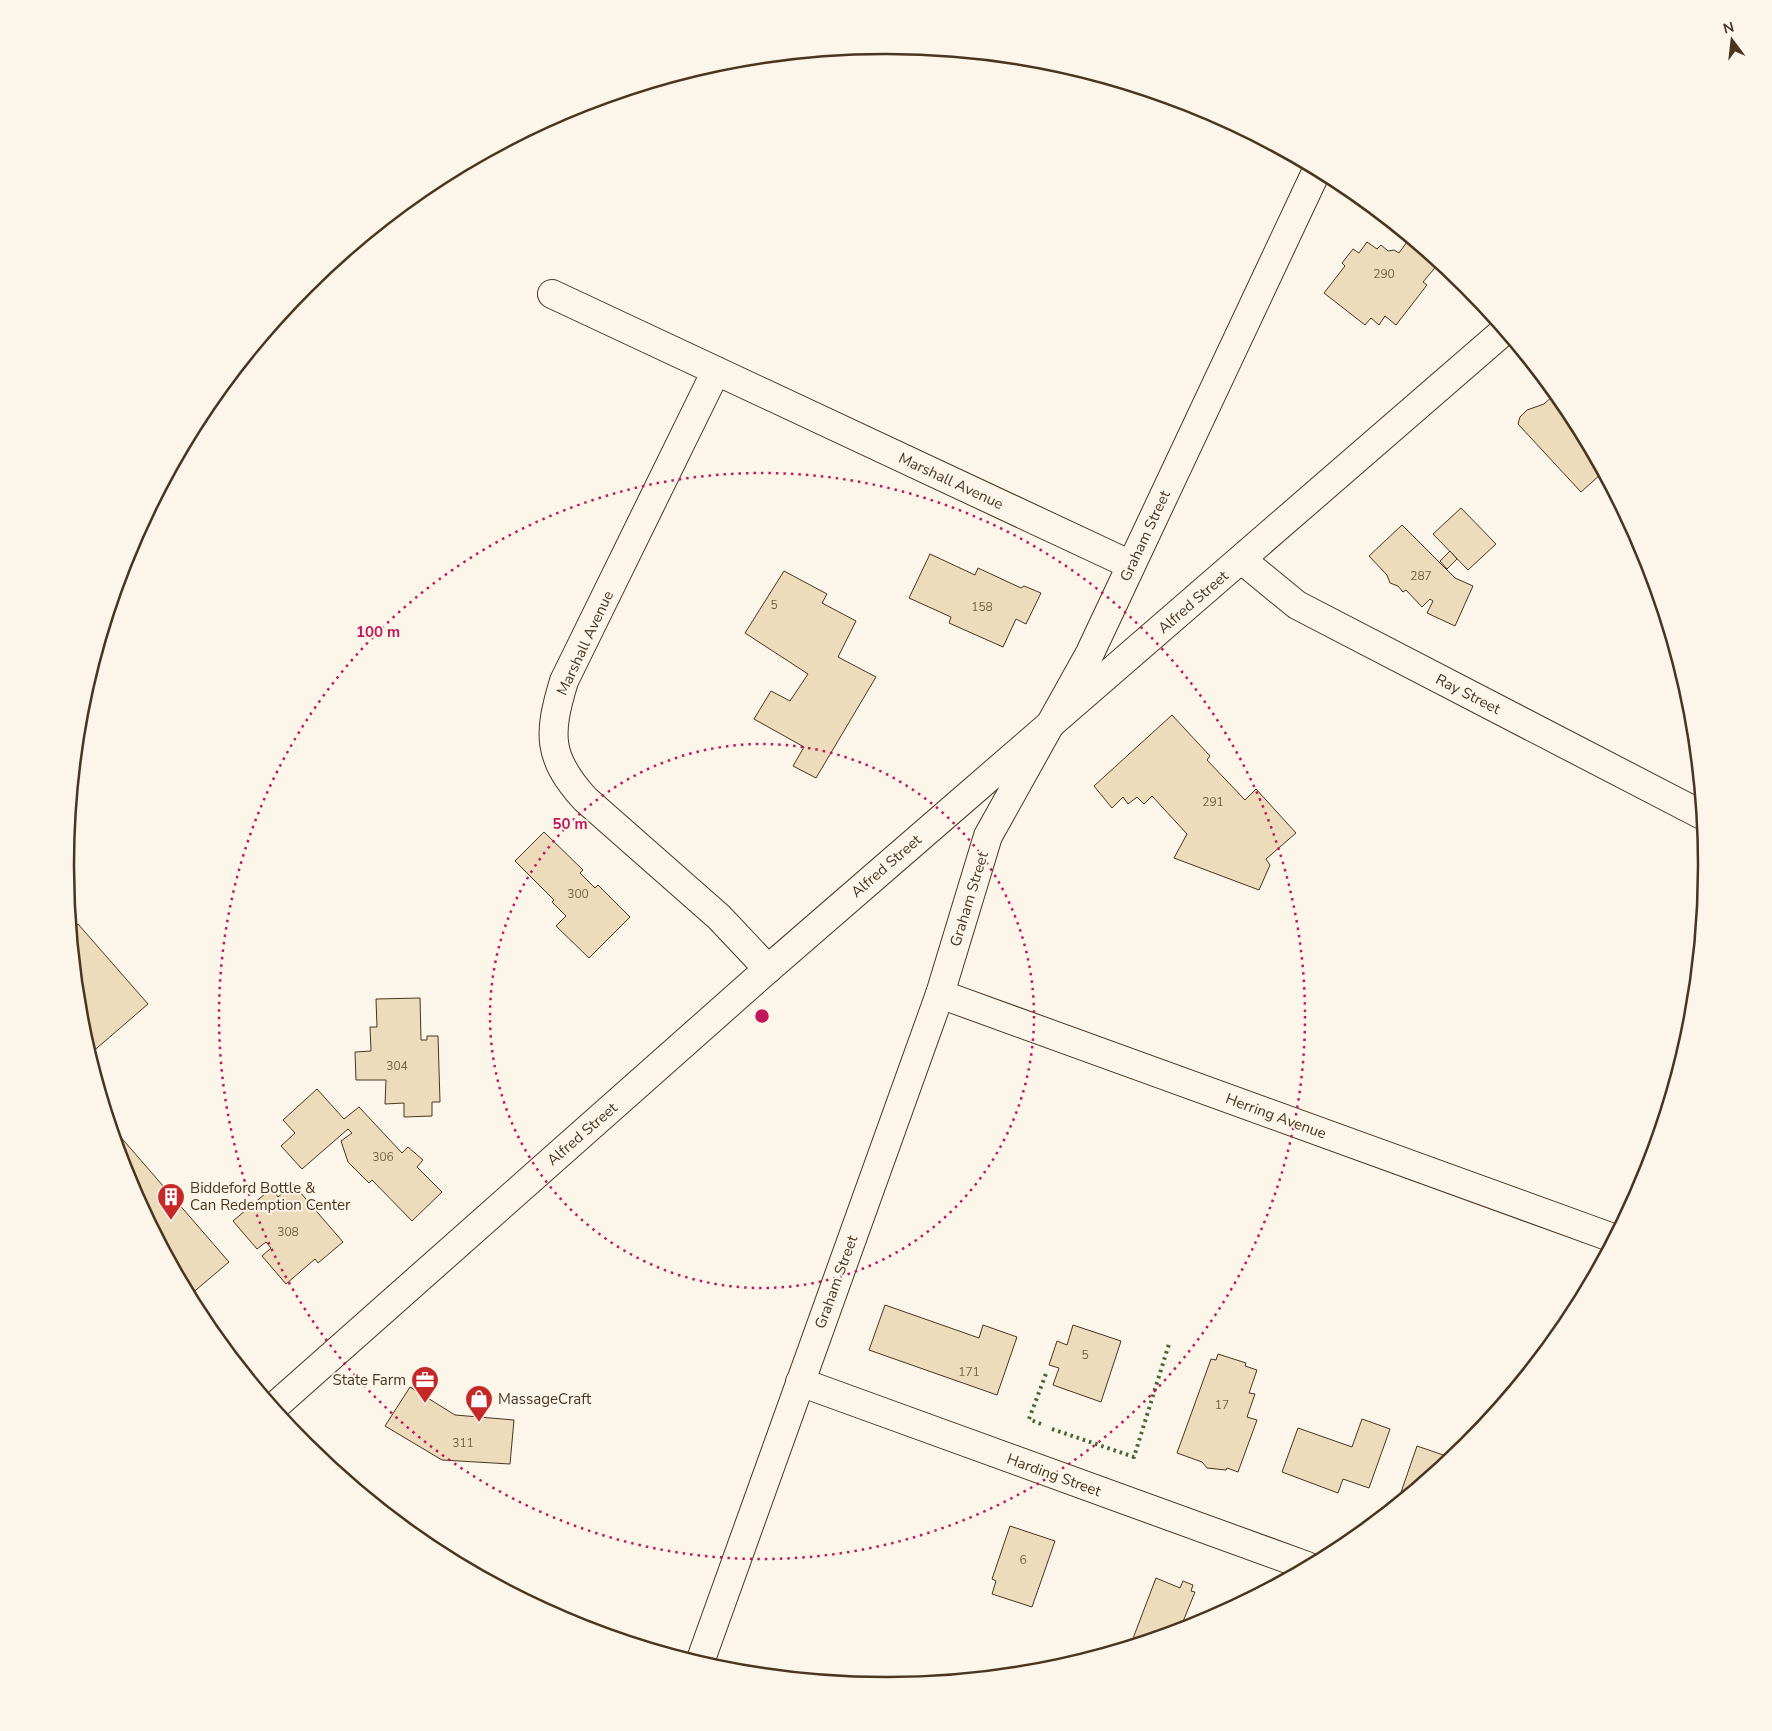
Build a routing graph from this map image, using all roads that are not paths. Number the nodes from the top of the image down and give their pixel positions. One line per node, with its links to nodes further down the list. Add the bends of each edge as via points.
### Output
1 (1314, 177): 6 (street, Graham Street)
2 (552, 294): 4 (street, Marshall Avenue)
3 (1500, 335): 5 (street, Alfred Street)
4 (716, 371): 6 (street, Marshall Avenue); 9 (street, Marshall Avenue, via 564,681 552,727 554,746 569,782 585,800 719,917)
5 (1242, 560): 7 (street, Alfred Street); 8 (street, Ray Street, via 1297,605)
6 (1131, 565): 7 (street, Graham Street, via 1090,653)
7 (1046, 730): 9 (street, Alfred Street); 10 (street, Graham Street, via 988,836)
8 (1696, 812)
9 (768, 968): 13 (street, Alfred Street)
10 (940, 994): 11 (street, Herring Avenue); 12 (street, Graham Street)
11 (1608, 1236)
12 (800, 1382): 14 (street, Harding Street); 15 (street, Graham Street)
13 (278, 1403)
14 (1300, 1563)
15 (702, 1656)

